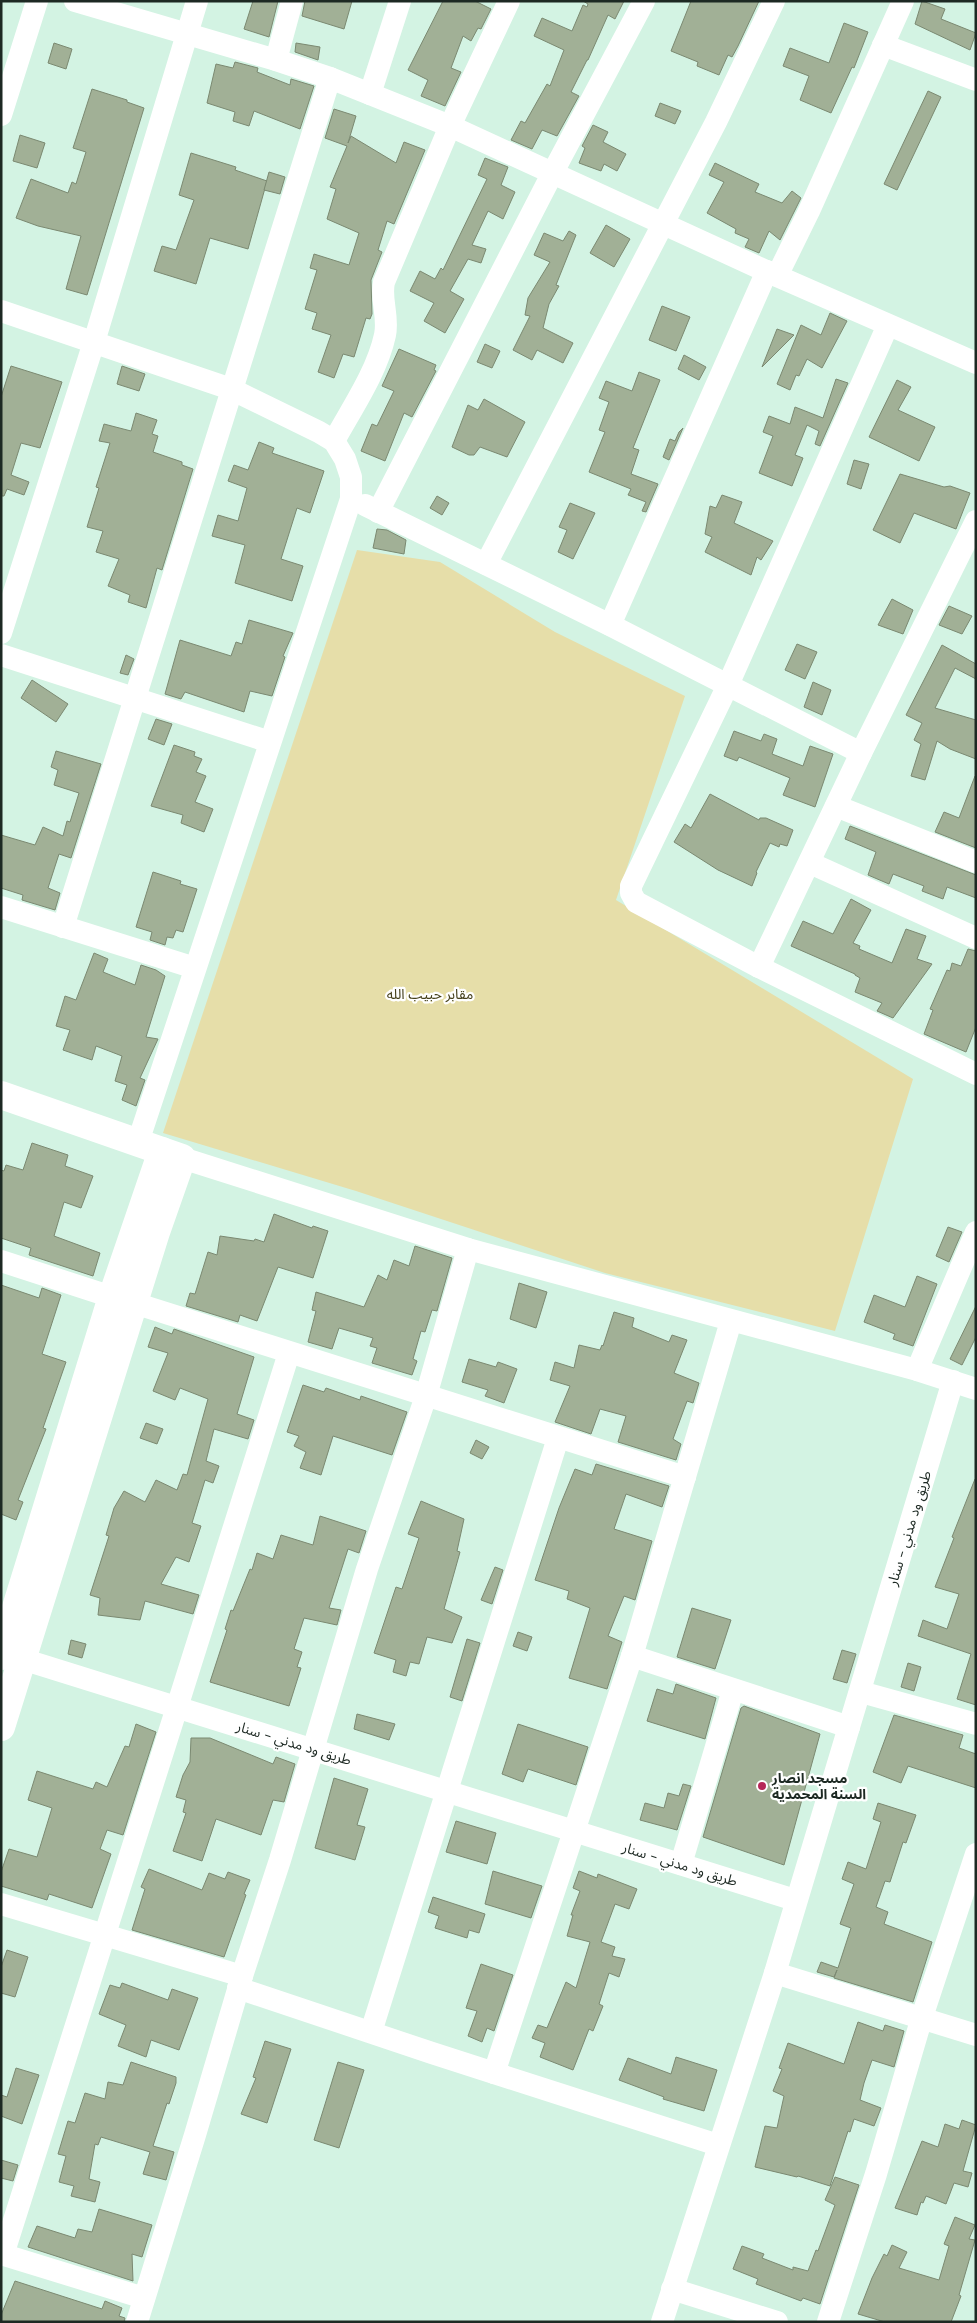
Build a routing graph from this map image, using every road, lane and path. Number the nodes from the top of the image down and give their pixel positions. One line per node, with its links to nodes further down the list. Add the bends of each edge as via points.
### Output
1 (37, 1): 16 (street)
2 (75, 1): 10 (street)
3 (197, 1): 10 (street)
4 (292, 1): 12 (street)
5 (400, 1): 15 (street)
6 (509, 1): 17 (street)
7 (644, 1): 18 (street)
8 (774, 1): 19 (street)
9 (903, 1): 11 (street)
10 (188, 34): 12 (street); 23 (street)
11 (883, 45): 14 (street); 20 (street)
12 (276, 60): 13 (street)
13 (330, 78): 15 (street); 25 (street)
14 (976, 80)
15 (370, 94): 17 (street)
16 (1, 115)
17 (450, 126): 18 (street); 26 (street, via 384,282 381,292 387,315 380,355)
18 (552, 174): 19 (street); 28 (street)
19 (663, 224): 20 (street); 31 (street)
20 (772, 274): 22 (street); 32 (street)
21 (1, 311): 23 (street)
22 (888, 324): 24 (street); 35 (street)
23 (94, 342): 25 (street); 33 (street)
24 (976, 363)
25 (231, 389): 26 (street); 36 (street)
26 (334, 441): 27 (street, via 351,477)
27 (351, 498): 28 (street); 37 (street)
28 (378, 512): 31 (street)
29 (976, 521): 30 (street)
30 (970, 549): 38 (street)
31 (486, 564): 32 (street)
32 (610, 625): 35 (street)
33 (1, 633)
34 (1, 655): 36 (street)
35 (728, 685): 38 (street); 45 (street, via 631,886 631,893 636,902)
36 (133, 698): 37 (street); 43 (street)
37 (270, 742): 46 (street)
38 (861, 753): 39 (street)
39 (836, 806): 40 (street); 41 (street)
40 (976, 862)
41 (810, 863): 44 (street); 45 (street)
42 (1, 907): 43 (street)
43 (63, 927): 46 (street)
44 (976, 938)
45 (759, 967): 47 (street)
46 (195, 968): 49 (street)
47 (976, 1074)
48 (1, 1095): 49 (street)
49 (161, 1150): 51 (street); 53 (street)
50 (976, 1232): 56 (street)
51 (468, 1249): 54 (street); 59 (street)
52 (1, 1261): 53 (street)
53 (123, 1300): 55 (street); 62 (street)
54 (731, 1321): 56 (street); 61 (street)
55 (289, 1353): 59 (street); 66 (street)
56 (917, 1370): 57 (street)
57 (953, 1381): 58 (street); 65 (street, طريق ود مدني - سنار)
58 (976, 1389)
59 (426, 1396): 60 (street); 70 (street, via 367,1568)
60 (558, 1438): 61 (street); 71 (street)
61 (685, 1477): 63 (street)
62 (7, 1655): 66 (street, طريق ود مدني - سنار); 68 (street)
63 (632, 1656): 64 (street); 72 (street)
64 (733, 1690): 69 (street); 74 (street)
65 (860, 1692): 67 (street); 69 (street, طريق ود مدني - سنار)
66 (177, 1707): 70 (street, طريق ود مدني - سنار); 77 (street)
67 (976, 1724)
68 (1, 1727)
69 (849, 1727): 75 (street, طريق ود مدني - سنار)
70 (313, 1749): 71 (street, طريق ود مدني - سنار); 79 (street)
71 (448, 1792): 72 (street, طريق ود مدني - سنار); 81 (street)
72 (575, 1831): 74 (street, طريق ود مدني - سنار); 83 (street)
73 (976, 1854): 80 (street)
74 (680, 1864): 75 (street, طريق ود مدني - سنار)
75 (795, 1900): 78 (street)
76 (1, 1904): 77 (street)
77 (106, 1934): 79 (street); 85 (street)
78 (775, 1973): 80 (street); 84 (street)
79 (240, 1982): 81 (street); 87 (street)
80 (922, 2017): 82 (street); 91 (street)
81 (371, 2032): 83 (street)
82 (976, 2035)
83 (494, 2073): 84 (street)
84 (718, 2145): 86 (street)
85 (2, 2254): 87 (street)
86 (672, 2289): 89 (street); 90 (street)
87 (144, 2298): 88 (street)
88 (137, 2322)
89 (662, 2322)
90 (777, 2322)
91 (828, 2322)

